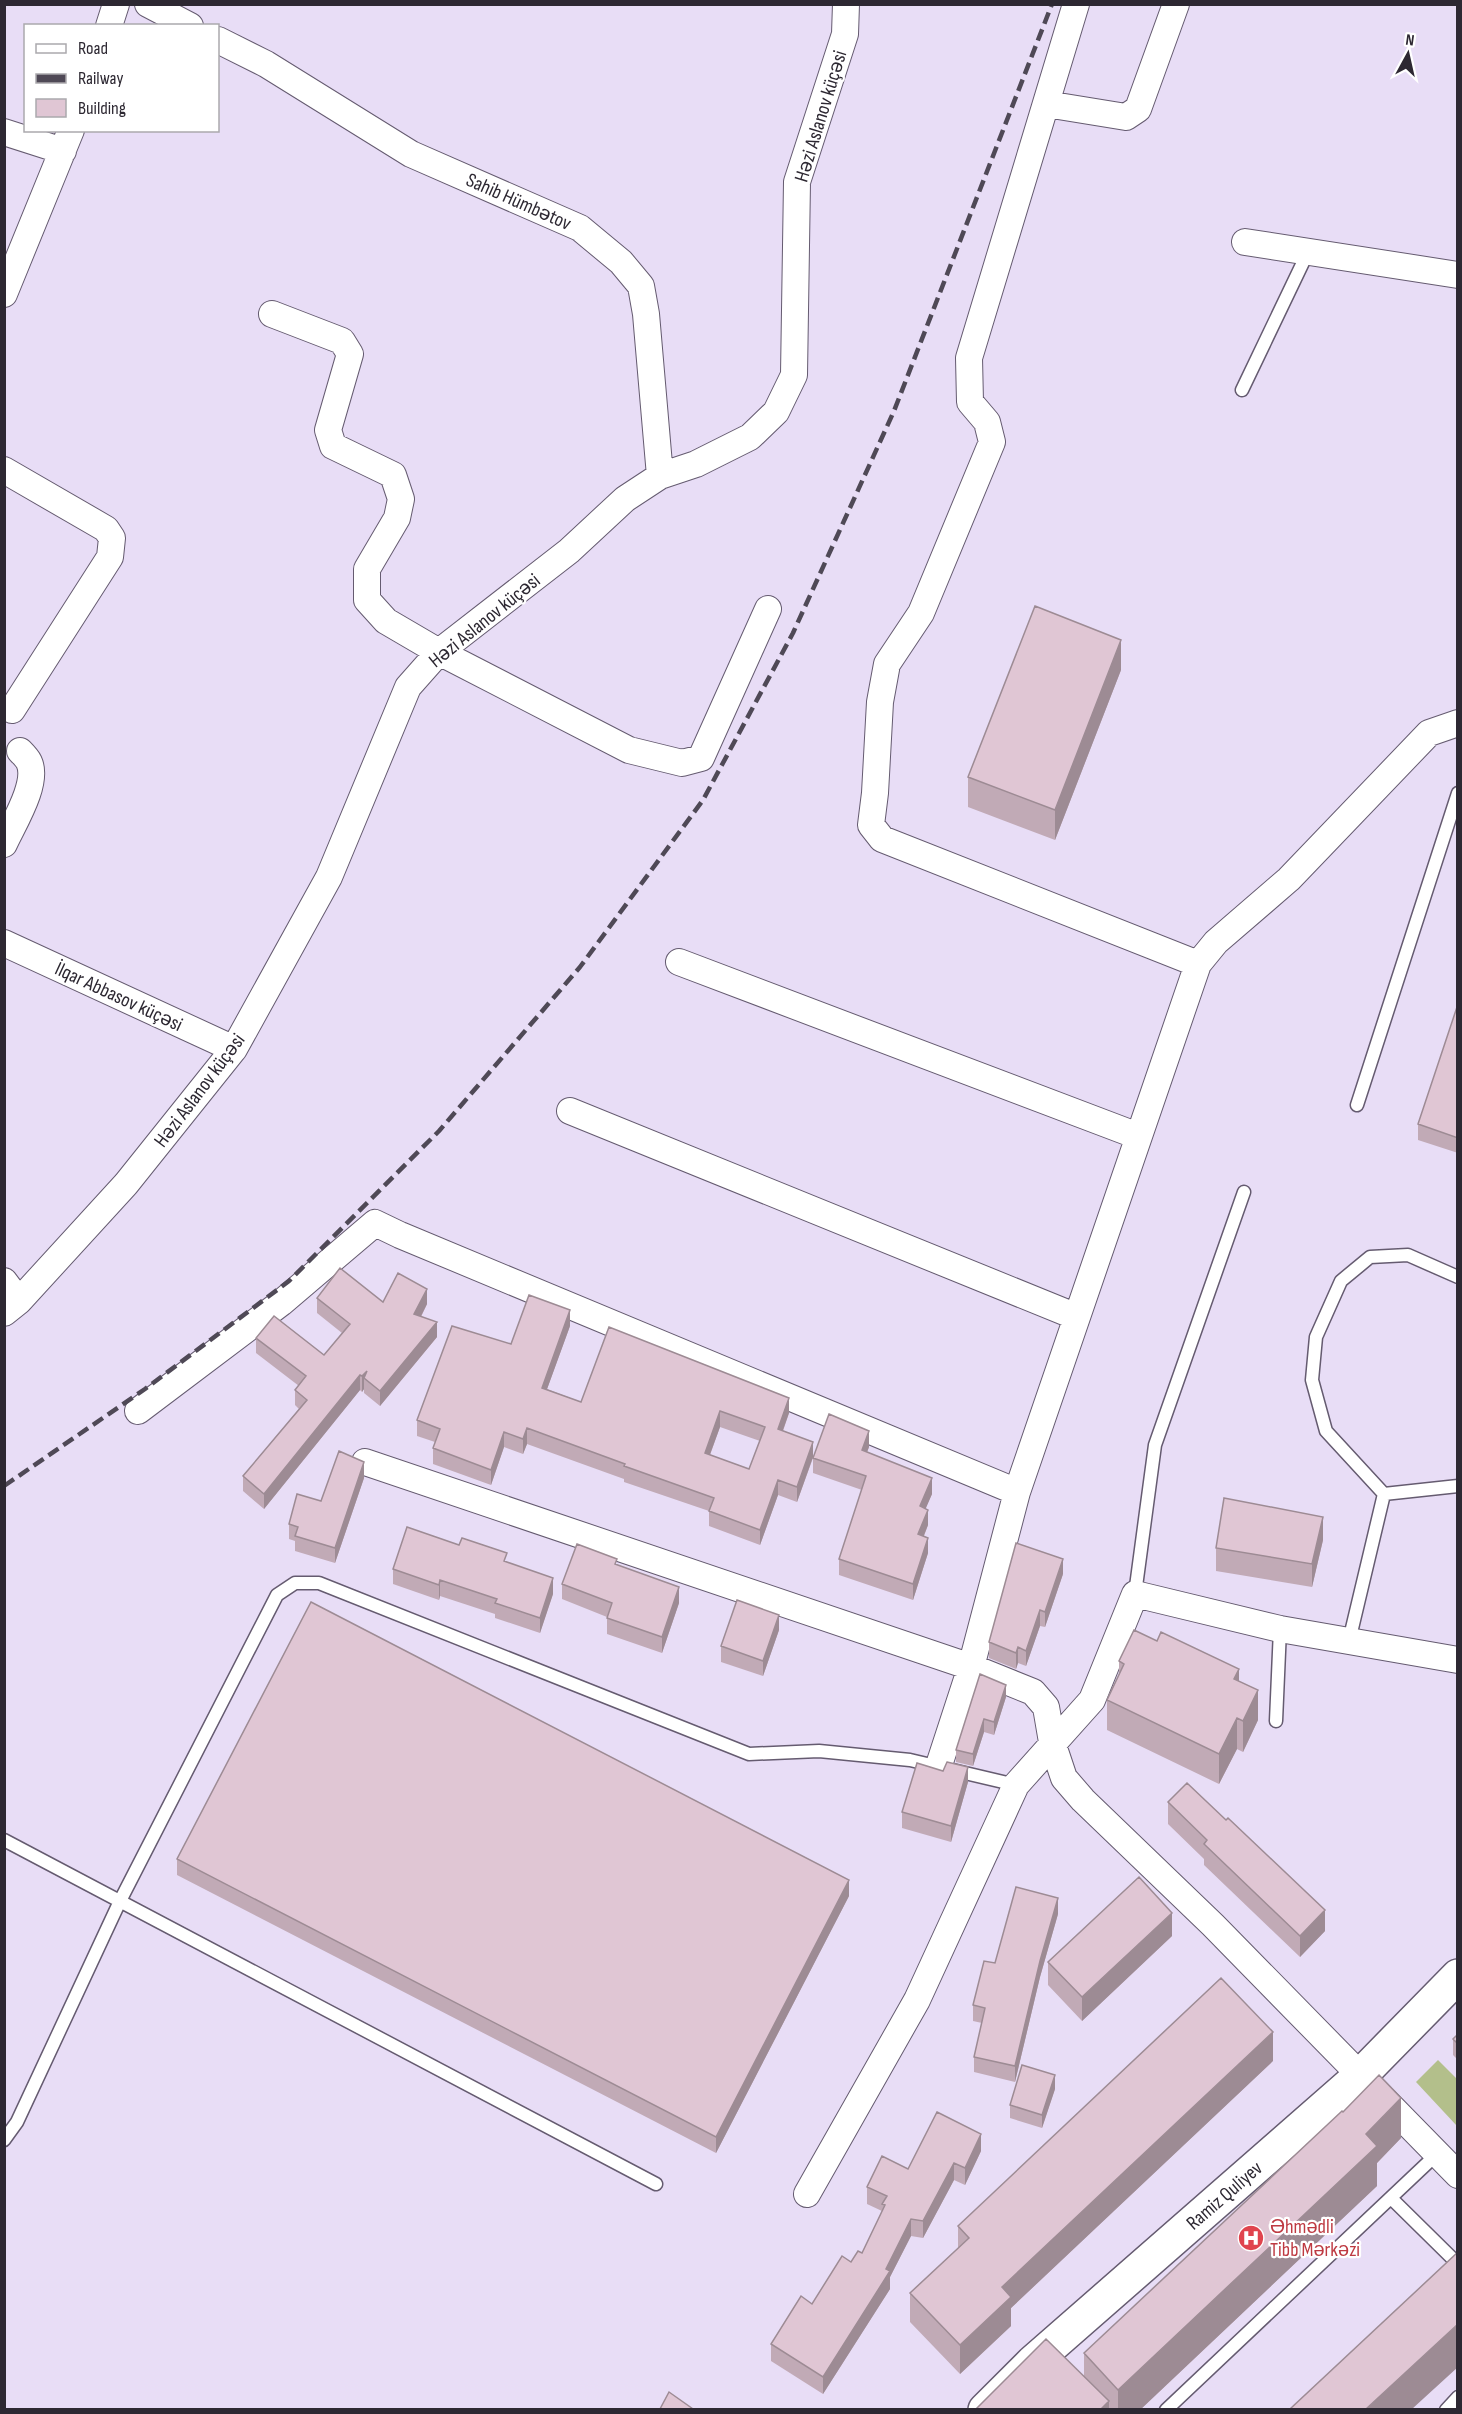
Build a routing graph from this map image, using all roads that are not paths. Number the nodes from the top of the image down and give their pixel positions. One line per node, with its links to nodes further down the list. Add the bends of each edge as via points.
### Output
1 (116, 4): 6 (street)
2 (148, 4): 7 (street)
3 (846, 4): 19 (street, Həzi Aslanov küçəsi, via 845,34 797,182 794,375 776,412 750,436 696,464)
4 (1076, 4): 9 (street)
5 (1176, 4): 9 (street, via 1138,109 1126,117)
6 (110, 24)
7 (186, 24)
8 (219, 40): 19 (street, Sahib Hümbətov, via 266,64 411,154 580,228 621,262 641,286)
9 (1046, 104): 29 (street, via 969,358 970,402 987,422 992,441 921,613 887,664 880,702 871,825 882,839)
10 (4, 132): 11 (street)
11 (67, 141): 15 (street)
12 (1245, 242): 13 (street)
13 (1308, 252): 14 (street); 17 (lane)
14 (1458, 275)
15 (4, 294)
16 (272, 314): 21 (street, via 342,341 350,354 328,430 333,446 393,475 401,499 397,518 367,569 367,600 386,621)
17 (1242, 390)
18 (4, 470): 22 (street, via 106,530 112,538 110,557)
19 (660, 476): 21 (street, Həzi Aslanov küçəsi, via 626,499 569,551)
20 (768, 609): 21 (street, via 701,758 682,762 629,750)
21 (439, 652): 30 (street, Həzi Aslanov küçəsi, via 408,687 329,878)
22 (12, 710)
23 (1458, 723): 29 (street, via 1429,733 1289,879 1216,942)
24 (20, 751): 26 (street, via 29,762 31,777)
25 (1458, 793): 31 (lane)
26 (4, 843)
27 (4, 943): 30 (street, İlqar Abbasov küçəsi)
28 (679, 963): 33 (street)
29 (1198, 964): 33 (street)
30 (234, 1049): 36 (street, Həzi Aslanov küçəsi, via 126,1184)
31 (1357, 1105)
32 (570, 1110): 37 (street)
33 (1138, 1137): 37 (street)
34 (1244, 1192): 43 (lane, via 1155,1445)
35 (1458, 1277): 42 (lane, via 1408,1255 1370,1257 1341,1281 1316,1337 1312,1380 1326,1431)
36 (9, 1298)
37 (1077, 1317): 41 (street)
38 (138, 1411): 41 (street, via 281,1303 375,1223)
39 (365, 1462): 47 (street)
40 (1458, 1486): 42 (lane)
41 (1017, 1492): 47 (street)
42 (1384, 1494): 45 (lane)
43 (1135, 1594): 44 (street); 49 (street, via 1092,1700)
44 (1280, 1629): 45 (street); 48 (lane)
45 (1349, 1641): 46 (street)
46 (1458, 1660)
47 (971, 1667): 49 (street, via 1033,1692 1046,1707); 50 (street)
48 (1276, 1720)
49 (1052, 1742): 51 (street); 55 (street, via 1064,1778 1083,1800)
50 (939, 1766): 51 (lane); 53 (lane, via 819,1751 749,1754 320,1583 295,1582 277,1595)
51 (1016, 1785): 60 (street, via 917,2000)
52 (4, 1840): 53 (lane)
53 (120, 1901): 56 (lane, via 17,2122); 59 (lane)
54 (1458, 1976): 55 (main road, Ramiz Quliyev)
55 (1361, 2075): 57 (street); 64 (main road, Ramiz Quliyev)
56 (4, 2140)
57 (1437, 2154): 58 (street); 61 (lane)
58 (1458, 2175)
59 (656, 2184)
60 (807, 2194)
61 (1391, 2198): 62 (lane); 65 (lane)
62 (1455, 2268)
63 (1458, 2397): 66 (lane)
64 (985, 2409)
65 (1166, 2409)
66 (1446, 2409)

